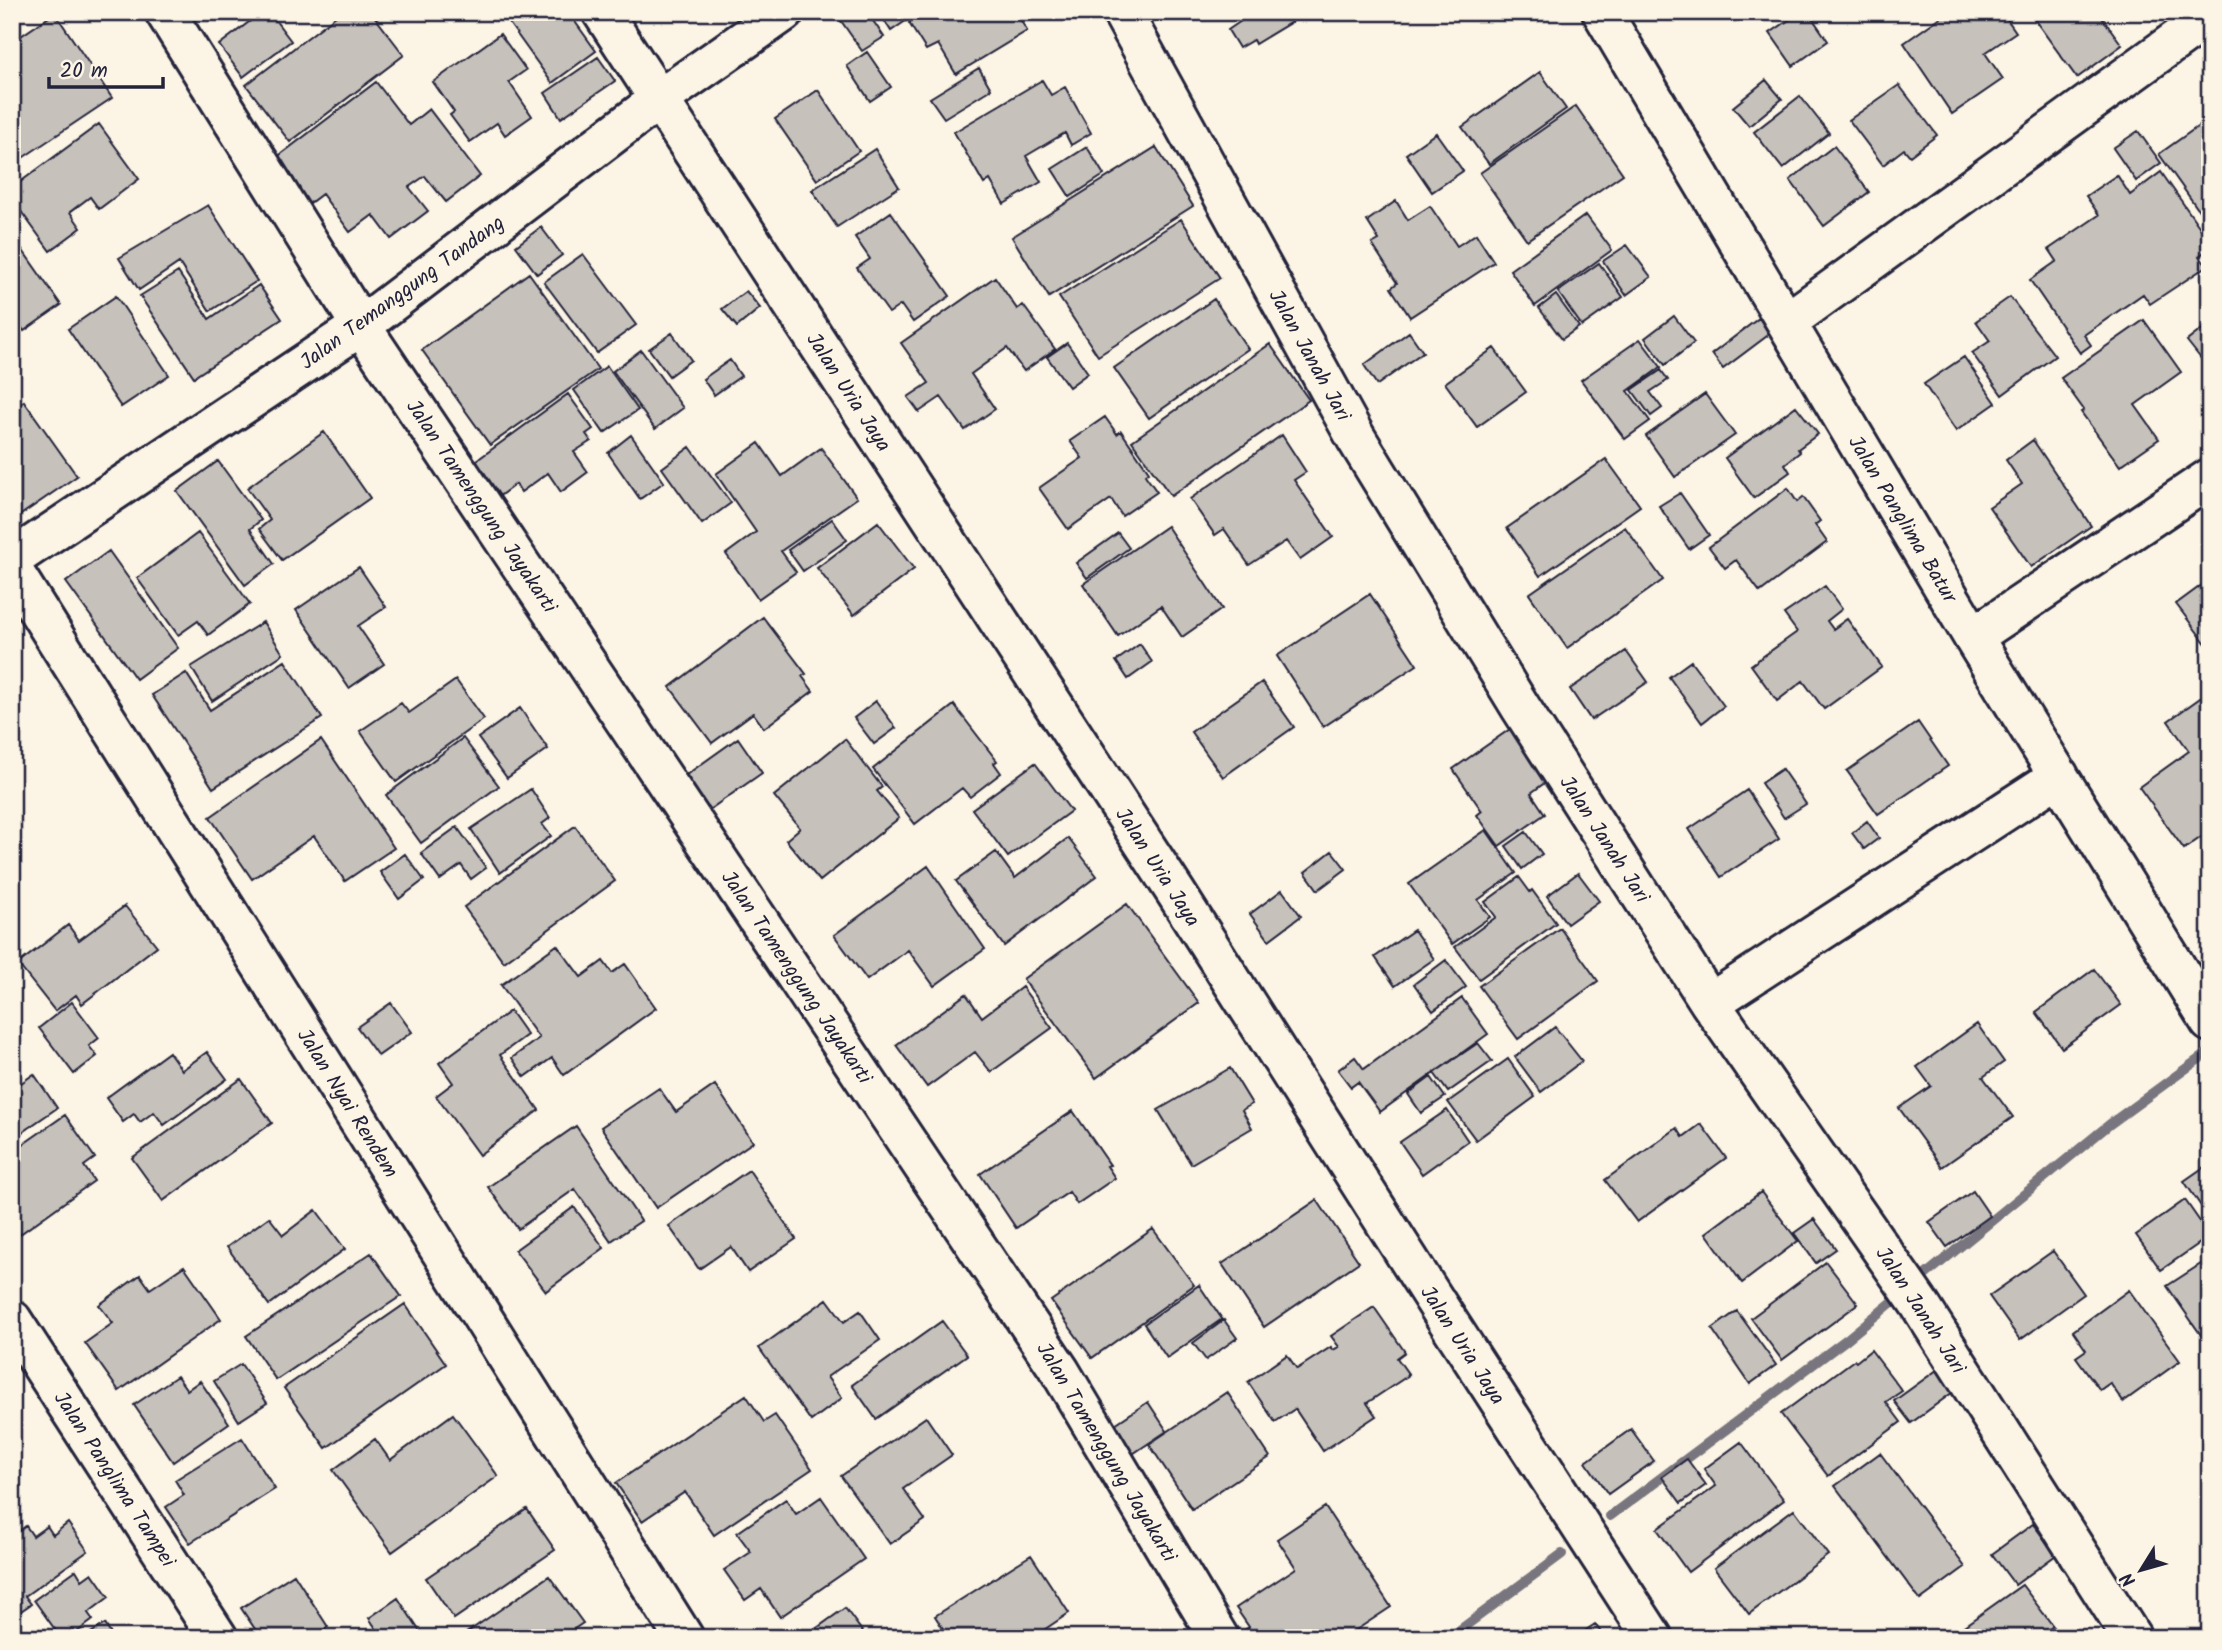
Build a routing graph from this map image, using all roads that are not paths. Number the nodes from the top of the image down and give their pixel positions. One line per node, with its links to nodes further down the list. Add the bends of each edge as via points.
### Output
1 (164, 12): 9 (street, Jalan Tamenggung Jayakarti)
2 (602, 12): 7 (street, Jalan Uria Jaya)
3 (785, 12): 7 (street, Jalan Temanggung Tandang)
4 (1122, 12): 15 (street, Jalan Janah Jari, via 1356,438 1521,708)
5 (1602, 12): 8 (street, Jalan Panglima Batur)
6 (2210, 16): 8 (street)
7 (658, 100): 9 (street, Jalan Temanggung Tandang); 21 (street, Jalan Uria Jaya, via 1176,893)
8 (1787, 323): 13 (street, Jalan Panglima Batur)
9 (361, 326): 11 (street, Jalan Temanggung Tandang); 20 (street, Jalan Tamenggung Jayakarti, via 1060,1371)
10 (2210, 478): 13 (street)
11 (12, 559)
12 (12, 569): 19 (street, Jalan Nyai Rendem)
13 (1973, 636): 14 (street, Jalan Panglima Batur)
14 (2059, 776): 15 (street); 16 (street, Jalan Panglima Batur)
15 (1710, 1003): 22 (street, Jalan Janah Jari, via 1920,1306)
16 (2209, 1018)
17 (12, 1320): 18 (street, Jalan Panglima Tampei)
18 (218, 1638)
19 (684, 1638)
20 (1219, 1638)
21 (1653, 1638)
22 (2132, 1638)

